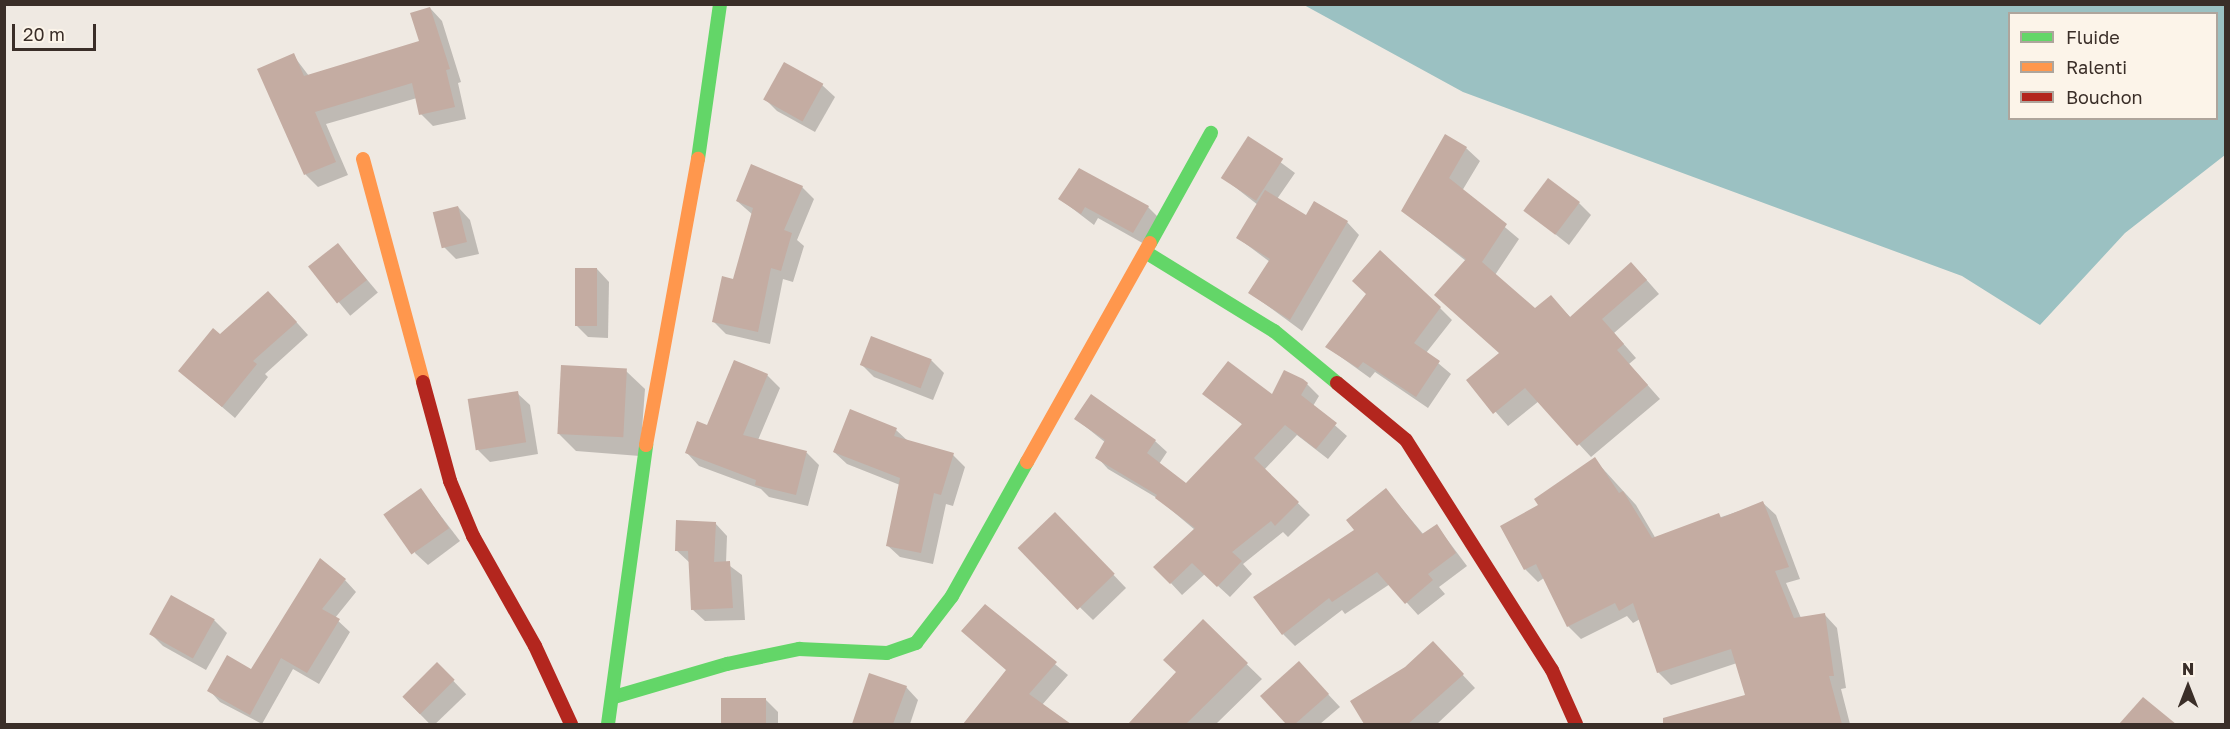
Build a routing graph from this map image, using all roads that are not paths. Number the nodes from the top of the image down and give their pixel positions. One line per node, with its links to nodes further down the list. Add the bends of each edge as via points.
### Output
1 (720, 4): 5 (street, via 709,101 639,480)
2 (1211, 133): 4 (street)
3 (363, 159): 6 (street, via 450,481 473,536 535,646)
4 (1147, 253): 5 (street, via 952,596 916,643 887,653 800,649 727,664); 8 (street, via 1274,331 1406,440 1552,670)
5 (614, 697): 7 (street)
6 (571, 724)
7 (608, 724)
8 (1576, 724)

